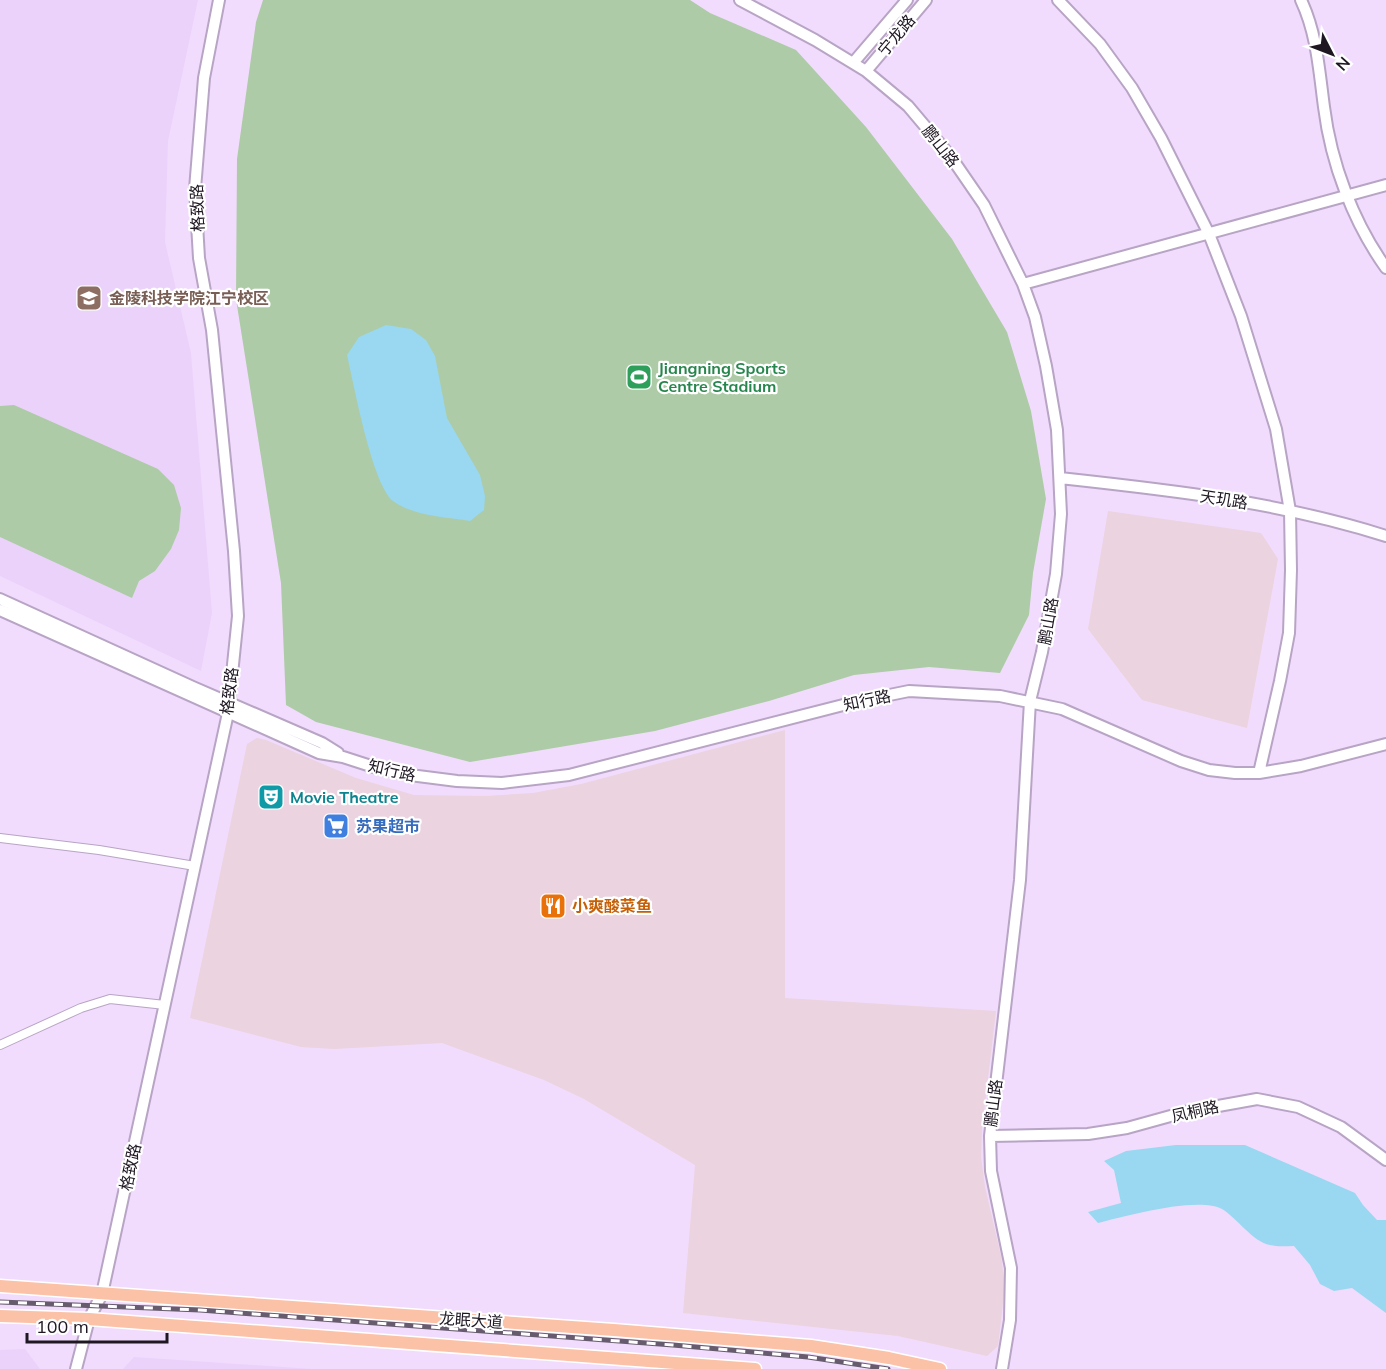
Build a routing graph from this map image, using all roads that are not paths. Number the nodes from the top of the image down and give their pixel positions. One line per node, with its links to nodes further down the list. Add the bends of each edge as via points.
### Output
1 (219, 0): 20 (street, 格致路, via 204,78 195,189 199,258 212,330 234,551 238,616)
2 (740, 0): 7 (street, 鹏山路)
3 (907, 0): 7 (street, 宁龙路)
4 (926, 0): 8 (street, 宁龙路)
5 (1058, 0): 11 (street, via 1100,44 1132,88)
6 (1301, 0): 10 (street, via 1312,27 1331,143)
7 (853, 63): 8 (street, 鹏山路)
8 (866, 71): 13 (street, 鹏山路, via 908,106 951,157 984,205)
9 (1386, 185): 10 (street)
10 (1347, 196): 11 (street); 12 (street)
11 (1209, 234): 13 (street); 15 (street, via 1241,316 1276,429)
12 (1386, 268)
13 (1023, 284): 14 (street, 鹏山路, via 1046,366)
14 (1060, 477): 15 (street, 天玑路, via 1233,499); 19 (street, 鹏山路, via 1056,574)
15 (1290, 511): 16 (street, 天玑路); 22 (street, via 1289,633)
16 (1386, 536)
17 (0, 599): 20 (street, 知行路)
18 (0, 610): 20 (street, 知行路)
19 (1030, 701): 20 (street, 知行路, via 909,691 569,775 502,783 457,781 377,768); 22 (street, 知行路, via 1062,709 1209,770); 27 (street, 鹏山路, via 1020,879)
20 (228, 707): 24 (street, 格致路)
21 (1386, 744): 22 (street, 知行路)
22 (1259, 773)
23 (0, 838): 24 (street)
24 (195, 866): 25 (street, 格致路)
25 (165, 1005): 26 (street, via 110,999); 30 (street, 格致路)
26 (0, 1045)
27 (990, 1136): 28 (street, 凤桐路, via 1088,1134 1257,1099 1298,1107 1341,1126); 39 (street, 鹏山路, via 991,1171 1011,1268 1010,1320)
28 (1386, 1160)
29 (0, 1286): 30 (main road, 龙眠大道)
30 (102, 1294): 32 (street, 格致路); 38 (main road, 龙眠大道, via 811,1346)
31 (0, 1316): 32 (main road, 龙眠大道)
32 (89, 1319): 33 (main road, 龙眠大道); 35 (street, 格致路)
33 (624, 1359): 34 (main road, 龙眠大道); 36 (street)
34 (706, 1367): 37 (main road, 龙眠大道)
35 (76, 1369)
36 (634, 1369)
37 (755, 1369)
38 (940, 1369)
39 (1002, 1369)

